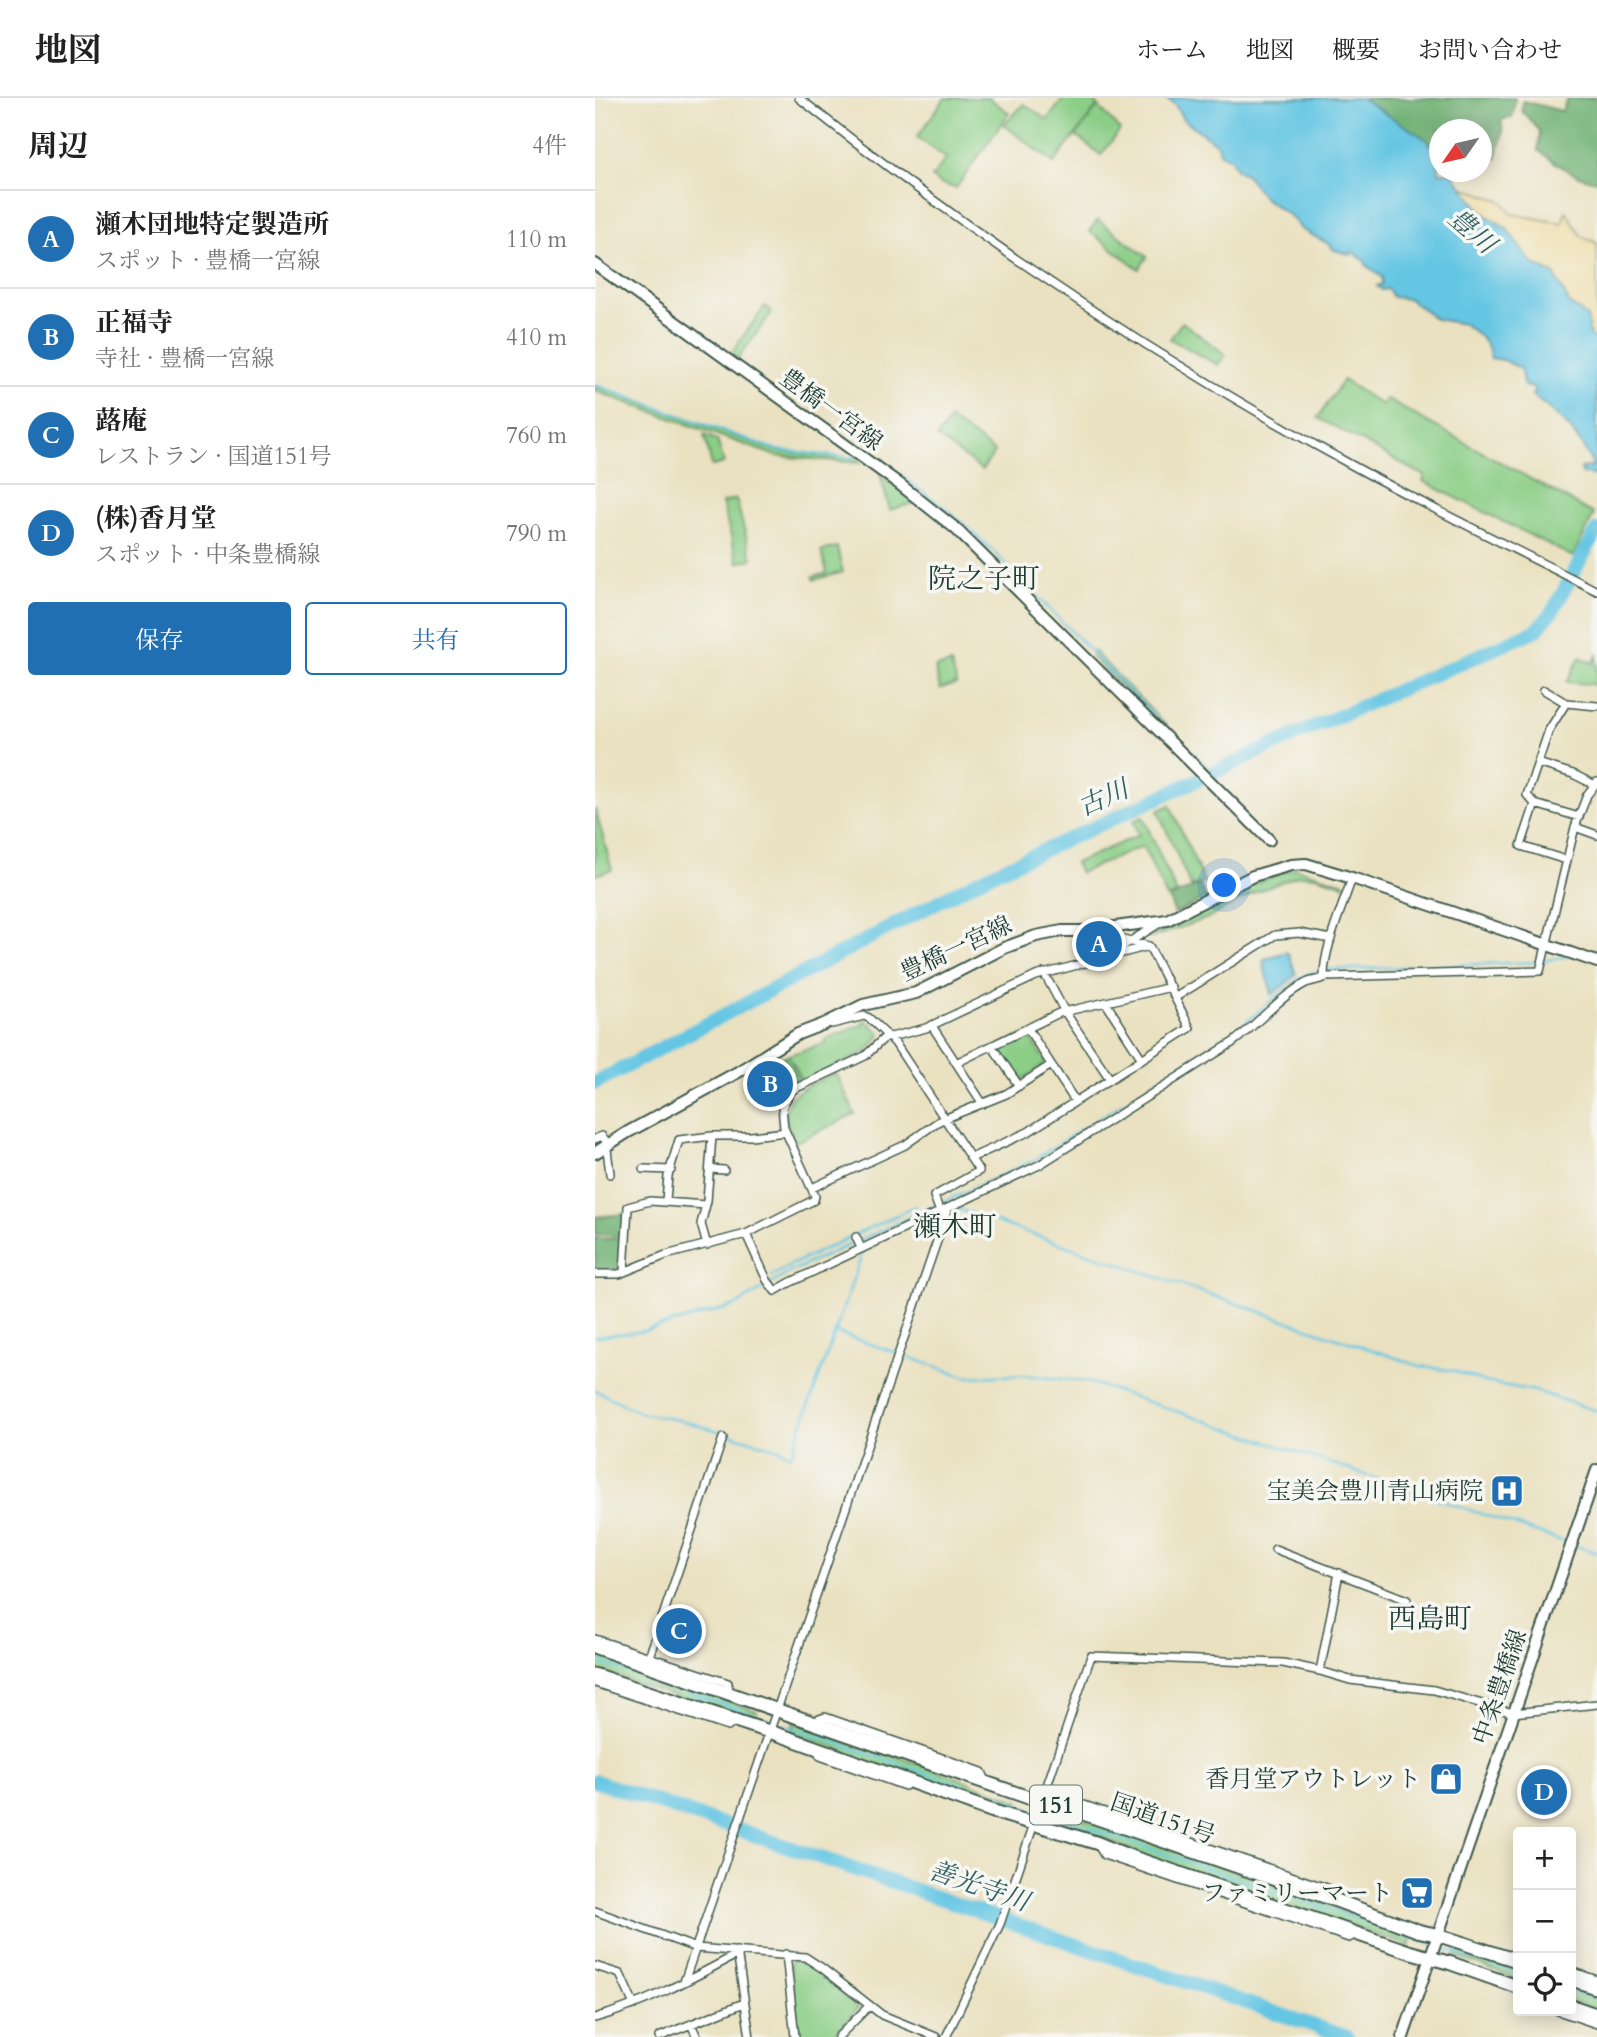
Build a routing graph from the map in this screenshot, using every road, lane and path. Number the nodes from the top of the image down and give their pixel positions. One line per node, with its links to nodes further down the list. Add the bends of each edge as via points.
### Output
1 (799, 98): 3 (street, via 937,203 1168,358 1357,468)
2 (595, 264): 13 (main road, 豊橋一宮線, via 955,528)
3 (1597, 591)
4 (1544, 690): 5 (street)
5 (1566, 703): 6 (street); 7 (street, via 1549,730)
6 (1597, 706)
7 (1538, 763): 8 (street); 9 (street, via 1527,795)
8 (1596, 783): 10 (street)
9 (1535, 804): 10 (street); 14 (street, via 1521,846)
10 (1579, 817): 11 (street)
11 (1575, 827): 12 (street); 14 (street)
12 (1597, 835)
13 (1269, 840)
14 (1566, 860): 21 (street)
15 (1352, 878): 16 (main road, 豊橋一宮線, via 1306,864 1291,865 1253,876); 18 (street); 21 (main road, 豊橋一宮線)
16 (1167, 920): 17 (main road, 豊橋一宮線); 19 (street)
17 (1086, 931): 19 (street); 30 (main road, 豊橋一宮線, via 1052,932 1016,943 916,993 863,1005)
18 (1332, 939): 25 (street); 27 (street, via 1299,933 1275,935)
19 (1129, 941): 20 (street); 22 (street)
20 (1149, 946): 22 (street); 26 (street)
21 (1545, 950): 23 (main road, 豊橋一宮線); 25 (street, via 1540,971)
22 (1101, 959): 24 (street)
23 (1597, 962)
24 (1044, 973): 29 (street); 31 (street)
25 (1324, 973): 57 (street, via 1291,993 1242,1036 1046,1161)
26 (1171, 987): 27 (street); 28 (street)
27 (1176, 997): 35 (street, via 1190,1028)
28 (1106, 1003): 29 (street); 35 (street)
29 (1065, 1012): 32 (street); 38 (street)
30 (824, 1024): 33 (street, via 865,1017); 46 (main road, 豊橋一宮線, via 797,1034)
31 (932, 1026): 33 (street); 36 (street)
32 (1027, 1029): 34 (street); 37 (street)
33 (889, 1037): 42 (street); 43 (street, via 865,1056 792,1090 782,1107)
34 (992, 1046): 36 (street); 39 (street)
35 (1142, 1059): 38 (street)
36 (956, 1063): 41 (street)
37 (1051, 1065): 39 (street); 40 (street)
38 (1110, 1079): 40 (street)
39 (1019, 1086): 41 (street)
40 (1075, 1101): 48 (street, via 1028,1132)
41 (983, 1104): 42 (street)
42 (945, 1119): 48 (street); 54 (street, via 905,1145)
43 (786, 1132): 44 (street); 54 (street)
44 (712, 1136): 49 (street); 51 (street, via 679,1140)
45 (595, 1139): 46 (street, via 602,1136)
46 (605, 1146): 47 (main road, 豊橋一宮線); 53 (street)
47 (595, 1153)
48 (971, 1158): 57 (street, via 982,1174 936,1195)
49 (710, 1169): 52 (street); 56 (street)
50 (643, 1170): 51 (street)
51 (671, 1170): 55 (street)
52 (725, 1170)
53 (610, 1174)
54 (812, 1188): 58 (street, via 814,1200)
55 (666, 1201): 56 (street); 62 (street, via 628,1207)
56 (706, 1205): 60 (street, via 701,1224)
57 (944, 1207): 61 (street); 77 (street, via 899,1356)
58 (746, 1234): 60 (street); 61 (street, via 775,1291)
59 (856, 1237): 61 (street)
60 (707, 1245): 62 (street)
61 (861, 1247)
62 (624, 1272): 63 (street)
63 (595, 1274)
64 (723, 1438): 71 (street)
65 (1597, 1470): 78 (main road, 中条豊橋線)
66 (1275, 1549): 67 (street)
67 (1339, 1573): 68 (street); 72 (street)
68 (1407, 1600)
69 (595, 1639): 71 (street)
70 (595, 1647): 75 (highway, 国道151号 / 151)
71 (649, 1657): 75 (street, via 728,1683)
72 (1320, 1671): 78 (street, via 1350,1680 1434,1690); 81 (street, via 1283,1663 1091,1656)
73 (595, 1675): 79 (highway, 国道151号 / 151)
74 (595, 1683): 79 (street, via 728,1727)
75 (728, 1695): 77 (highway, 国道151号 / 151)
76 (1597, 1704): 78 (street)
77 (776, 1711): 80 (street); 81 (highway, 国道151号 / 151)
78 (1513, 1713): 84 (main road, 中条豊橋線)
79 (734, 1722): 80 (highway, 国道151号 / 151)
80 (770, 1733): 82 (highway, 国道151号 / 151); 85 (street)
81 (1041, 1801): 82 (street); 84 (highway, 国道151号 / 151, via 1332,1899 1419,1931)
82 (1034, 1823): 84 (highway, 国道151号 / 151, via 1357,1934); 111 (street, via 1001,1920)
83 (595, 1911): 85 (street)
84 (1434, 1945): 88 (highway, 国道151号 / 151); 94 (highway, 国道151号 / 151); 112 (main road, 中条豊橋線)
85 (696, 1948): 86 (street); 93 (street)
86 (737, 1951): 87 (street); 93 (street); 96 (street)
87 (786, 1954): 98 (street, via 813,1961); 109 (street)
88 (1512, 1955)
89 (595, 1966): 97 (street, via 619,1974)
90 (1576, 1973): 91 (street)
91 (1597, 1980)
92 (1576, 1981): 95 (highway)
93 (684, 1982): 97 (street)
94 (1513, 1984)
95 (1597, 1988)
96 (744, 2003): 103 (street); 108 (street)
97 (634, 2006): 102 (street)
98 (869, 2006): 105 (street); 110 (street)
99 (1576, 2008): 100 (highway)
100 (1597, 2015)
101 (1573, 2016): 104 (street)
102 (595, 2018)
103 (691, 2024): 106 (street); 107 (street)
104 (1597, 2024)
105 (841, 2036)
106 (659, 2037)
107 (697, 2037)
108 (750, 2037)
109 (795, 2037)
110 (936, 2037)
111 (946, 2037)
112 (1403, 2037)

